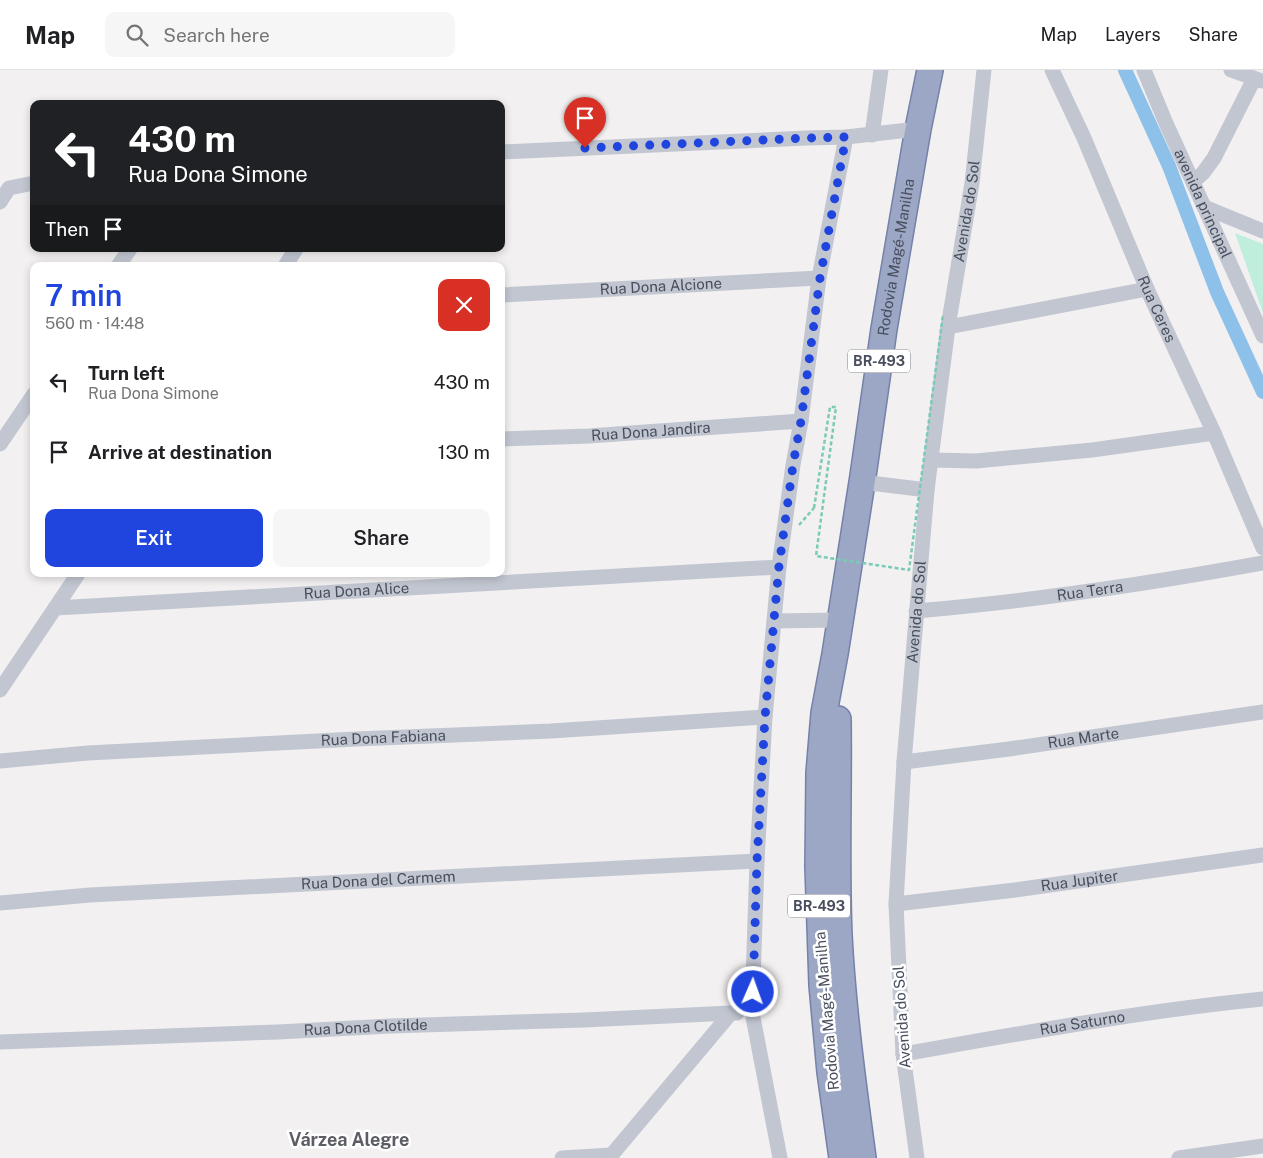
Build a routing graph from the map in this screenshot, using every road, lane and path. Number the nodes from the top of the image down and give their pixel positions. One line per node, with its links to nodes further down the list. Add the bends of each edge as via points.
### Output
1 (881, 70): 9 (street)
2 (930, 70): 8 (highway, Rodovia Magé-Manilha / BR-493)
3 (984, 70): 22 (street, Avenida do Sol, via 972,183)
4 (1052, 70): 20 (street, Rua Ceres)
5 (1144, 70): 14 (street, avenida principal)
6 (1231, 70): 7 (street)
7 (1259, 80): 14 (street, via 1214,158)
8 (918, 129): 9 (street); 30 (highway, Rodovia Magé-Manilha / BR-493)
9 (872, 135): 10 (street)
10 (846, 137): 11 (street); 19 (street)
11 (505, 152)
12 (0, 181): 13 (street)
13 (30, 182)
14 (1193, 182): 17 (street, avenida principal)
15 (30, 183): 16 (street, via 9,188)
16 (0, 202)
17 (1204, 207): 18 (street); 23 (street, avenida principal)
18 (1263, 231)
19 (820, 278): 21 (street, Rua Dona Alcione); 25 (street)
20 (1148, 289): 22 (street); 26 (street, Rua Ceres)
21 (505, 294)
22 (945, 321): 29 (street, Avenida do Sol); 32 (path, bridge, via 909,570 816,556 836,407 830,407)
23 (1263, 336)
24 (30, 400): 28 (street)
25 (801, 421): 27 (street, Rua Dona Jandira); 35 (street)
26 (1214, 433): 29 (street, via 1092,450 986,460); 33 (street, Rua Ceres)
27 (505, 439)
28 (0, 444)
29 (931, 460): 31 (street, Avenida do Sol)
30 (862, 482): 31 (street); 39 (highway, Rodovia Magé-Manilha / BR-493)
31 (926, 490): 38 (street, Avenida do Sol)
32 (814, 508)
33 (1263, 548)
34 (1263, 564): 38 (street, Rua Terra, via 1059,596)
35 (779, 566): 37 (street, Rua Dona Alice); 40 (street)
36 (76, 577): 37 (street)
37 (55, 608): 42 (street)
38 (916, 612): 46 (street, Avenida do Sol)
39 (840, 620): 40 (street); 41 (highway, Rodovia Magé-Manilha / BR-493)
40 (774, 622): 44 (street)
41 (835, 654): 60 (highway, Rodovia Magé-Manilha / BR-493, via 824,713 819,772 818,867 822,985); 61 (highway, Rodovia Magé-Manilha / BR-493, via 839,936 850,1068)
42 (0, 690)
43 (1263, 712): 46 (street, Rua Marte)
44 (765, 717): 45 (street, Rua Dona Fabiana, via 88,753); 48 (street)
45 (0, 761)
46 (904, 762): 50 (street, Avenida do Sol)
47 (1263, 855): 50 (street, Rua Jupiter)
48 (757, 861): 49 (street, Rua Dona del Carmem, via 90,895); 52 (street)
49 (0, 903)
50 (896, 904): 55 (street, Avenida do Sol)
51 (1263, 999): 55 (street, Rua Saturno, via 1098,1020)
52 (752, 1012): 53 (street, Rua Dona Clotilde); 59 (street)
53 (731, 1013): 54 (street, Rua Dona Clotilde); 57 (street)
54 (0, 1042)
55 (903, 1054): 62 (street, Avenida do Sol)
56 (1263, 1146): 63 (street)
57 (610, 1157): 58 (street)
58 (562, 1158)
59 (780, 1158)
60 (842, 1158)
61 (863, 1158)
62 (918, 1158)
63 (1179, 1158)

